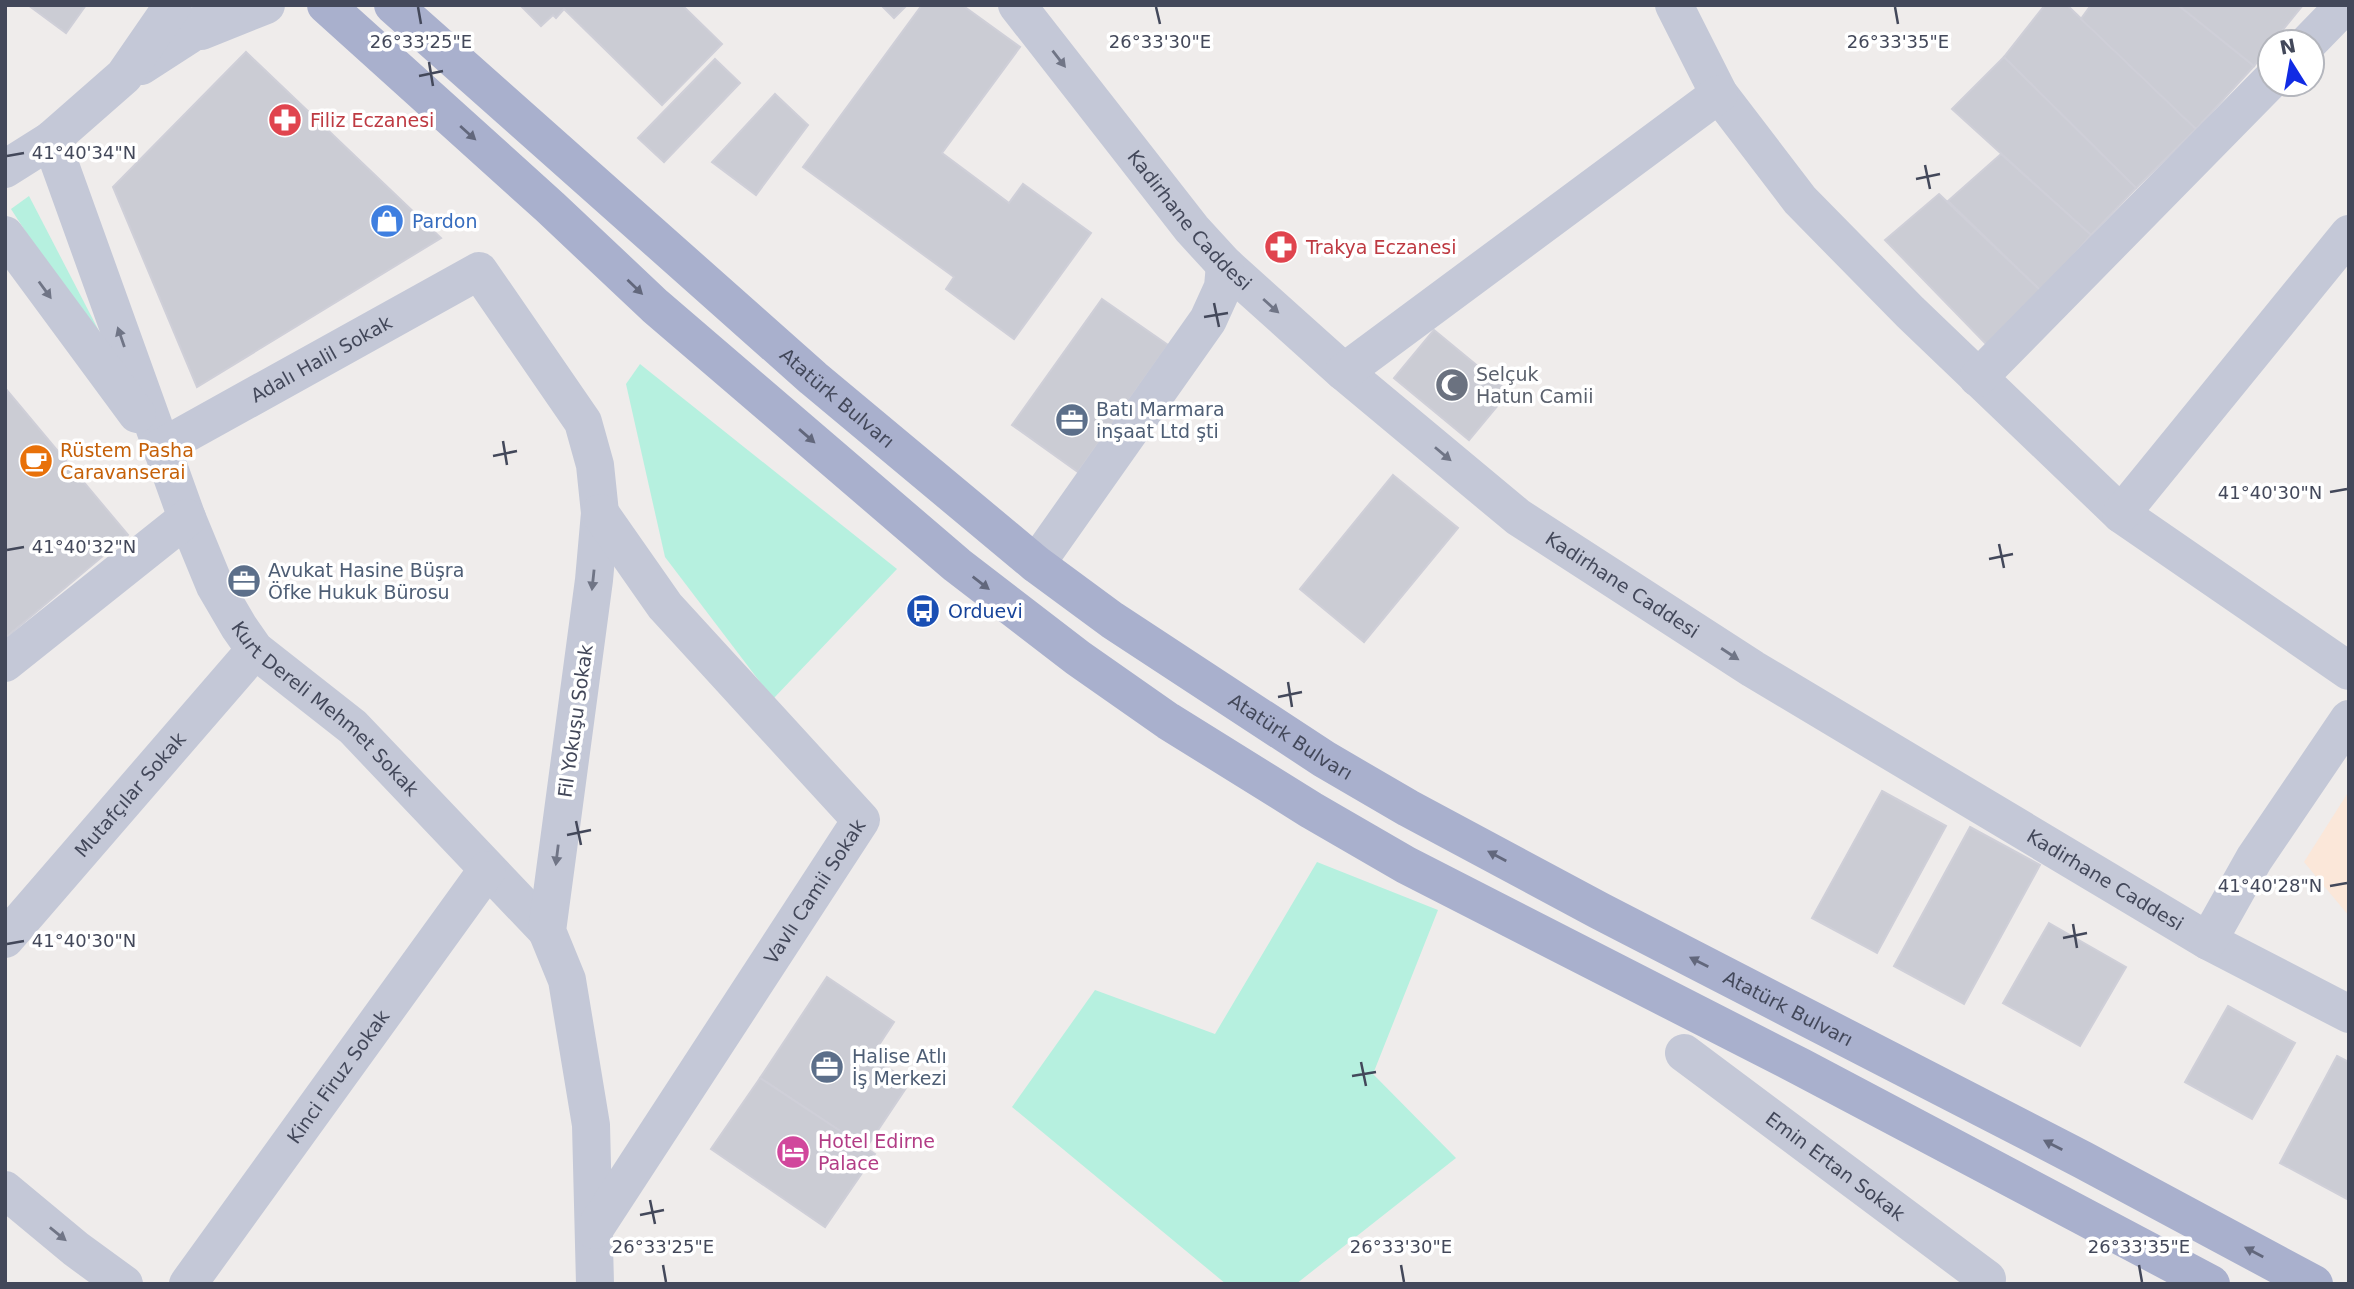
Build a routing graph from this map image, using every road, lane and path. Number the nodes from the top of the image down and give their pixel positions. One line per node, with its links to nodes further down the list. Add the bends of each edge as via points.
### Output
1 (224, 5): 8 (street)
2 (265, 5): 8 (street)
3 (326, 5): 41 (main road, one-way to 41, via 655,306 957,565 1168,721 1406,865)
4 (393, 5): 24 (main road, Atatürk Bulvarı, via 813,378)
5 (1017, 5): 16 (street, Kadirhane Caddesi, one-way to 16)
6 (1674, 5): 10 (street)
7 (2345, 5): 9 (street)
8 (181, 20): 12 (street)
9 (2323, 28)
10 (1719, 94): 18 (street); 19 (street, via 1800,200)
11 (2256, 95): 19 (street)
12 (51, 140): 13 (street); 20 (street, Kurt Dereli Mehmet Sokak, one-way to 12)
13 (5, 169)
14 (2349, 234): 22 (street)
15 (5, 235): 20 (street, Kurt Dereli Mehmet Sokak, one-way to 20)
16 (1225, 265): 18 (street, Kadirhane Caddesi, one-way to 18); 24 (street, via 1223,287 1208,320)
17 (479, 271): 20 (street, Adalı Halil Sokak); 21 (street, Fil Yokuşu Sokak, via 583,422 595,465)
18 (1343, 372): 32 (street, Kadirhane Caddesi, one-way to 32, via 1518,517 1753,669)
19 (1978, 378): 22 (street)
20 (162, 447): 23 (street, Kurt Dereli Mehmet Sokak)
21 (600, 513): 30 (street, Fil Yokuşu Sokak, one-way to 30); 36 (street, Vavlı Camii Sokak, via 665,606 861,820)
22 (2120, 514): 27 (street)
23 (187, 518): 25 (street, Kurt Dereli Mehmet Sokak, via 215,586); 26 (street)
24 (1036, 564): 42 (main road, Atatürk Bulvarı, one-way to 24, via 1408,808 1200,678)
25 (255, 650): 29 (street, Kurt Dereli Mehmet Sokak, via 353,727); 31 (street, Mutafçılar Sokak)
26 (5, 663)
27 (2349, 671)
28 (2349, 719): 32 (street, via 2255,859)
29 (487, 870): 30 (street, Kurt Dereli Mehmet Sokak); 39 (street, Kinci Firuz Sokak)
30 (547, 931): 36 (street, Fil Yokuşu Sokak, via 567,980 591,1125)
31 (5, 939)
32 (2208, 941): 33 (street, Kadirhane Caddesi)
33 (2349, 1014)
34 (1684, 1053): 37 (street, Emin Ertan Sokak)
35 (5, 1190): 38 (street, one-way to 38)
36 (594, 1230): 40 (street, Fil Yokuşu Sokak)
37 (1985, 1282)
38 (124, 1284)
39 (188, 1284)
40 (595, 1284)
41 (2211, 1284)
42 (2314, 1284)

